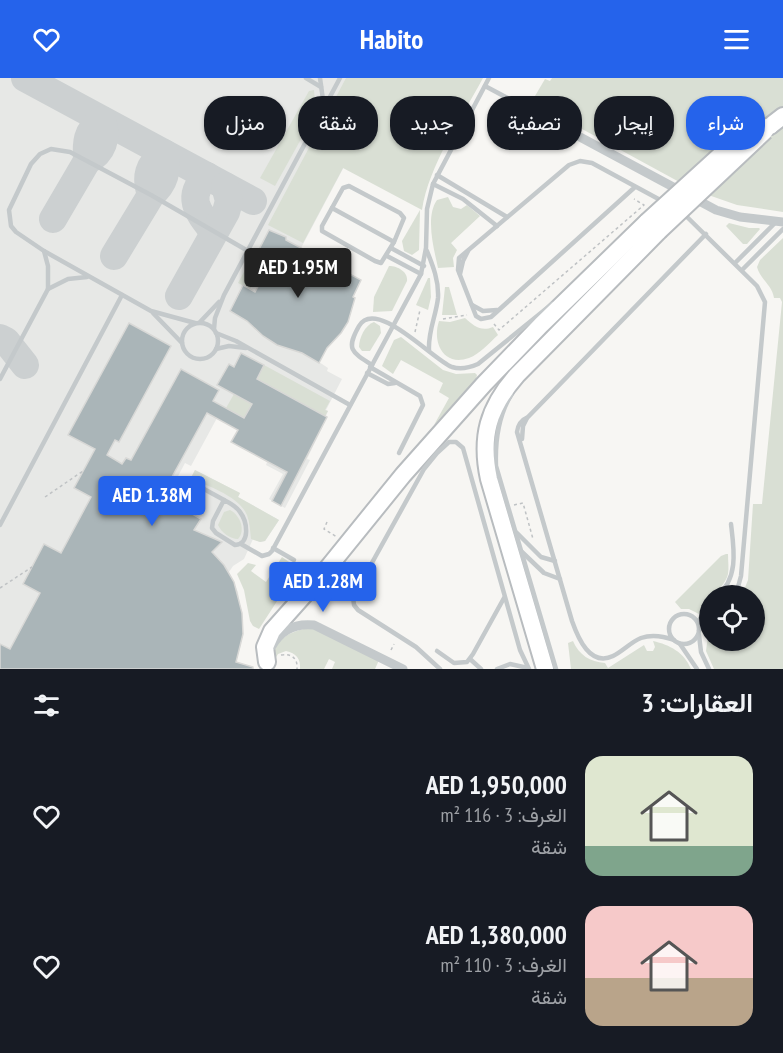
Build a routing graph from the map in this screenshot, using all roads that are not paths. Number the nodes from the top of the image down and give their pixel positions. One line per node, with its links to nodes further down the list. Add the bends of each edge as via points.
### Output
1 (306, 78): 6 (lane)
2 (320, 78): 6 (lane)
3 (340, 78): 8 (lane)
4 (489, 78): 5 (lane)
5 (485, 86): 9 (lane); 13 (lane)
6 (321, 87): 7 (lane)
7 (322, 96)
8 (330, 96)
9 (504, 96)
10 (777, 121): 20 (highway, bridge, via 736,141)
11 (582, 138): 18 (street, via 716,210)
12 (301, 150): 26 (lane)
13 (437, 176): 14 (lane); 17 (lane)
14 (433, 184): 19 (lane, via 463,199); 24 (lane, via 427,209)
15 (635, 187): 17 (lane, via 592,163 574,163); 21 (lane, via 683,213); 38 (lane)
16 (332, 208): 22 (lane); 22 (lane, via 343,188 349,186 400,213 404,221); 27 (lane, via 321,229 323,233 378,263)
17 (507, 217): 19 (lane)
18 (781, 224): 28 (lane); 30 (lane)
19 (497, 226): 37 (lane, via 469,250 463,261 460,274)
20 (653, 226): 36 (highway); 47 (highway)
21 (706, 234): 28 (lane); 63 (lane, via 518,427)
22 (394, 242): 23 (lane)
23 (391, 248): 27 (lane); 29 (lane)
24 (426, 248): 29 (lane); 46 (lane, via 438,289)
25 (44, 251): 26 (lane, via 16,232 9,210 35,158 58,149 151,195); 32 (lane); 33 (lane)
26 (248, 251): 35 (lane)
27 (387, 256): 31 (lane)
28 (735, 263): 30 (lane)
29 (424, 266): 31 (lane)
30 (742, 270): 66 (lane, via 761,291 765,307)
31 (421, 274): 41 (lane)
32 (90, 277): 33 (lane, via 68,279); 34 (lane)
33 (48, 289): 50 (lane)
34 (122, 295): 39 (lane); 57 (lane)
35 (224, 295): 40 (lane); 42 (lane, via 215,318)
36 (571, 295): 46 (lane, via 545,309 472,367 448,365); 75 (highway, via 403,475 272,631 265,647)
37 (472, 305): 38 (lane, via 487,311); 38 (lane, via 473,313 482,319)
38 (500, 309)
39 (151, 311): 40 (lane); 43 (lane)
40 (198, 323): 42 (lane); 43 (lane, via 186,329)
41 (393, 326): 46 (lane); 48 (lane); 48 (lane, via 374,317 360,324 351,348)
42 (215, 331): 44 (lane); 45 (lane)
43 (182, 344): 44 (lane, via 186,353 200,359 210,356)
44 (216, 348): 45 (lane)
45 (248, 349): 52 (lane)
46 (429, 350)
47 (536, 356): 49 (lane); 80 (highway, via 499,398 488,423 484,451)
48 (370, 368): 52 (lane); 53 (lane, via 423,400)
49 (525, 376)
50 (0, 379)
51 (514, 391): 58 (lane, via 496,441 496,466)
52 (350, 405): 60 (lane)
53 (399, 453)
54 (193, 483): 55 (lane)
55 (224, 500): 59 (lane, via 244,518 246,533); 59 (lane, via 212,528 236,545)
56 (731, 524): 65 (lane, via 734,548)
57 (0, 525)
58 (515, 531): 61 (lane); 63 (lane, via 541,557)
59 (241, 544): 60 (lane, via 262,556)
60 (273, 548): 62 (lane)
61 (520, 550): 64 (lane, via 544,573); 81 (lane)
62 (294, 560)
63 (555, 561): 64 (lane)
64 (560, 579): 70 (lane, via 579,639 590,653 602,658 615,655 645,637)
65 (727, 585)
66 (739, 585)
67 (505, 597): 74 (lane); 77 (lane, via 463,448 449,442 424,469 353,597 358,610 416,646); 80 (lane, via 520,650)
68 (698, 622): 69 (lane); 70 (lane, via 685,614 674,618 669,629)
69 (699, 632): 71 (lane, via 689,644)
70 (674, 640): 71 (lane)
71 (680, 644): 82 (lane)
72 (437, 651): 74 (lane, via 454,663)
73 (701, 651): 83 (lane)
74 (470, 659): 78 (lane)
75 (271, 663): 76 (street, via 272,646 279,636 294,626 307,624 321,627)
76 (403, 669)
77 (440, 669)
78 (481, 669)
79 (497, 669): 80 (lane, via 510,664)
80 (534, 669)
81 (556, 669)
82 (697, 669)
83 (709, 669)

